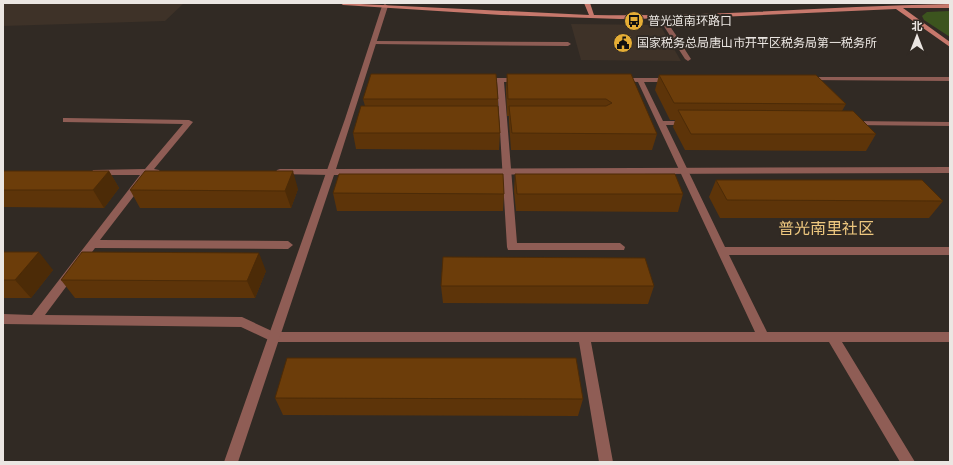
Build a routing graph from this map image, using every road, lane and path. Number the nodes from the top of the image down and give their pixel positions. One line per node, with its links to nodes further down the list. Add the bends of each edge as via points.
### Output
1 (343, 3): 3 (street)
2 (587, 3): 6 (street)
3 (385, 6): 6 (street); 8 (street)
4 (896, 6): 5 (street); 7 (street); 12 (street)
5 (950, 6)
6 (592, 17): 7 (street)
7 (661, 17): 9 (street)
8 (374, 43): 10 (street); 33 (street, via 366,80 353,119)
9 (678, 43): 11 (street); 13 (street)
10 (568, 44)
11 (782, 44)
12 (950, 45)
13 (688, 59)
14 (950, 79): 21 (street)
15 (477, 80): 16 (street)
16 (500, 80): 17 (street); 34 (street)
17 (531, 80)
18 (608, 80): 19 (street)
19 (640, 80): 20 (street); 23 (street)
20 (680, 80)
21 (799, 80)
22 (66, 120): 30 (street, via 189,122)
23 (660, 123): 24 (street); 28 (street)
24 (699, 123)
25 (840, 123): 26 (street)
26 (950, 124)
27 (950, 170): 28 (street)
28 (683, 171): 34 (street); 38 (street)
29 (87, 172): 30 (street)
30 (147, 172): 31 (street); 35 (street)
31 (163, 172)
32 (274, 172): 33 (street)
33 (330, 172): 34 (street); 42 (street)
34 (507, 172): 37 (street, via 512,247)
35 (92, 244): 36 (street); 41 (street)
36 (288, 245)
37 (620, 247)
38 (722, 251): 39 (street); 43 (street)
39 (950, 251)
40 (3, 319): 41 (street)
41 (35, 319): 42 (street, via 242,322)
42 (273, 337): 46 (street); 47 (street)
43 (763, 337): 44 (street); 46 (street)
44 (832, 337): 45 (street); 49 (street)
45 (950, 337)
46 (584, 338): 48 (street)
47 (231, 462)
48 (606, 462)
49 (908, 462)

